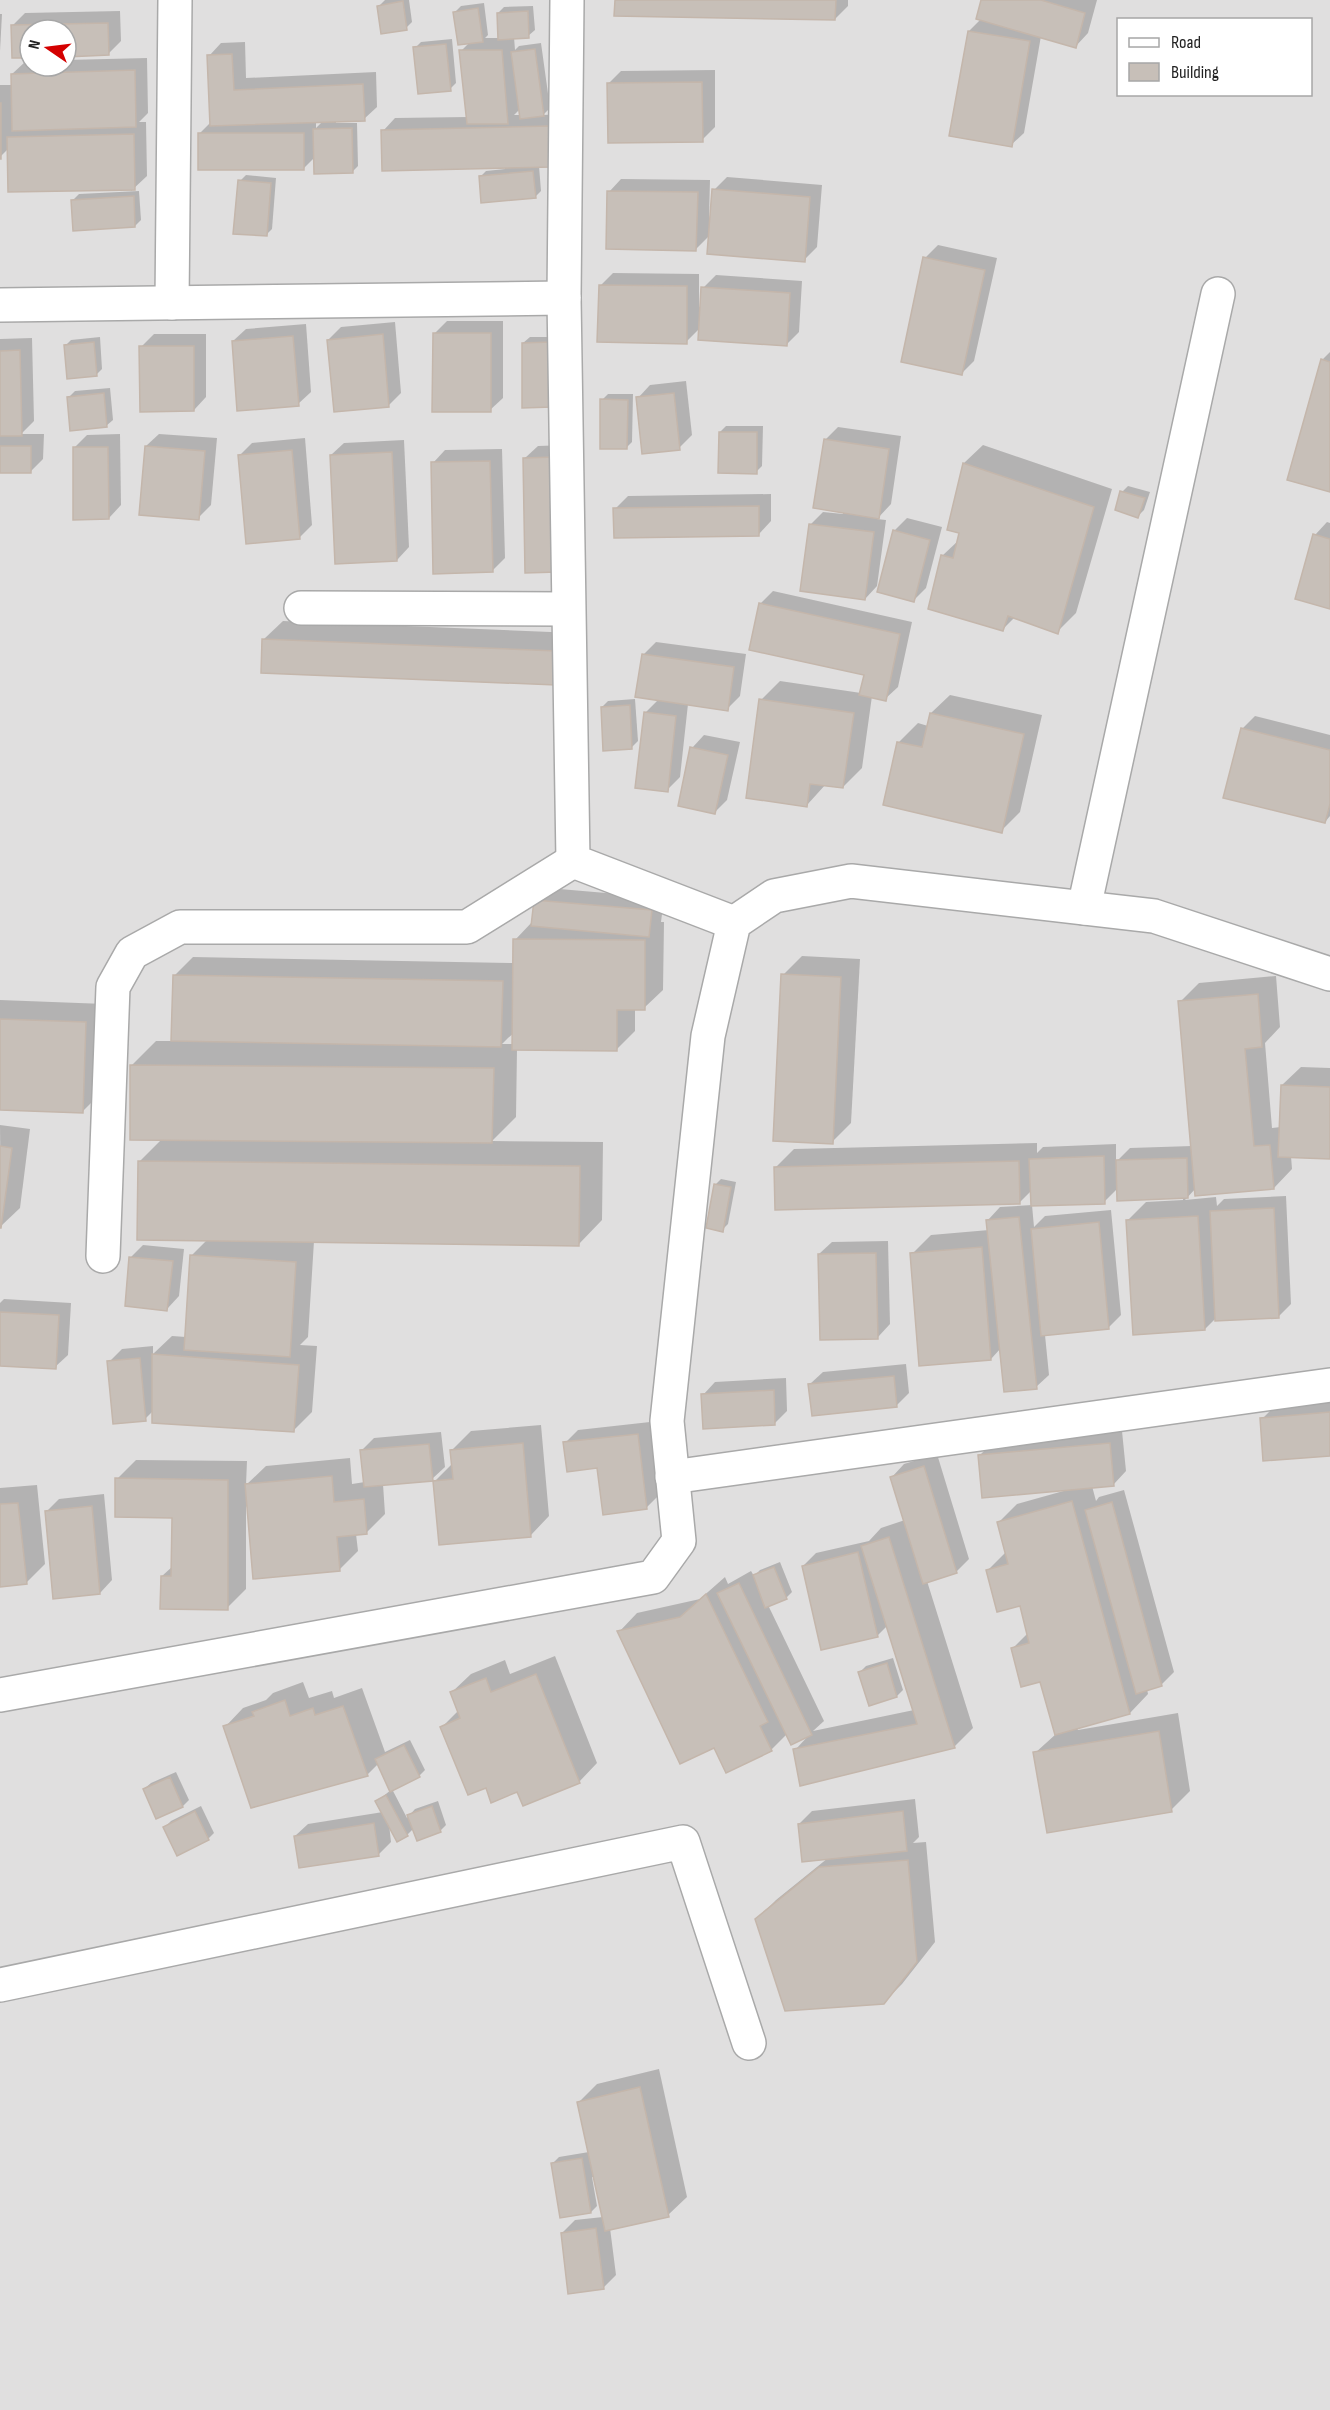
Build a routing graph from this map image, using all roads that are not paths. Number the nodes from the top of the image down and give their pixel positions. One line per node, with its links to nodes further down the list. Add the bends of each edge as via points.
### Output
1 (175, 0): 5 (street)
2 (567, 0): 4 (street)
3 (1218, 294): 10 (street)
4 (564, 298): 5 (street); 8 (street)
5 (172, 303): 6 (street)
6 (0, 305)
7 (301, 608): 8 (street)
8 (567, 609): 9 (street)
9 (573, 861): 11 (street); 13 (street, via 467,927 180,927 132,952 113,987)
10 (1084, 908): 11 (street, via 851,881 774,896); 12 (street, via 1154,916)
11 (734, 923): 15 (street, via 708,1036 667,1421)
12 (1330, 974)
13 (103, 1256)
14 (1330, 1385): 15 (street)
15 (672, 1477): 16 (street, via 679,1542 653,1577)
16 (0, 1695)
17 (0, 1985): 18 (street, via 683,1842)
18 (749, 2043)

